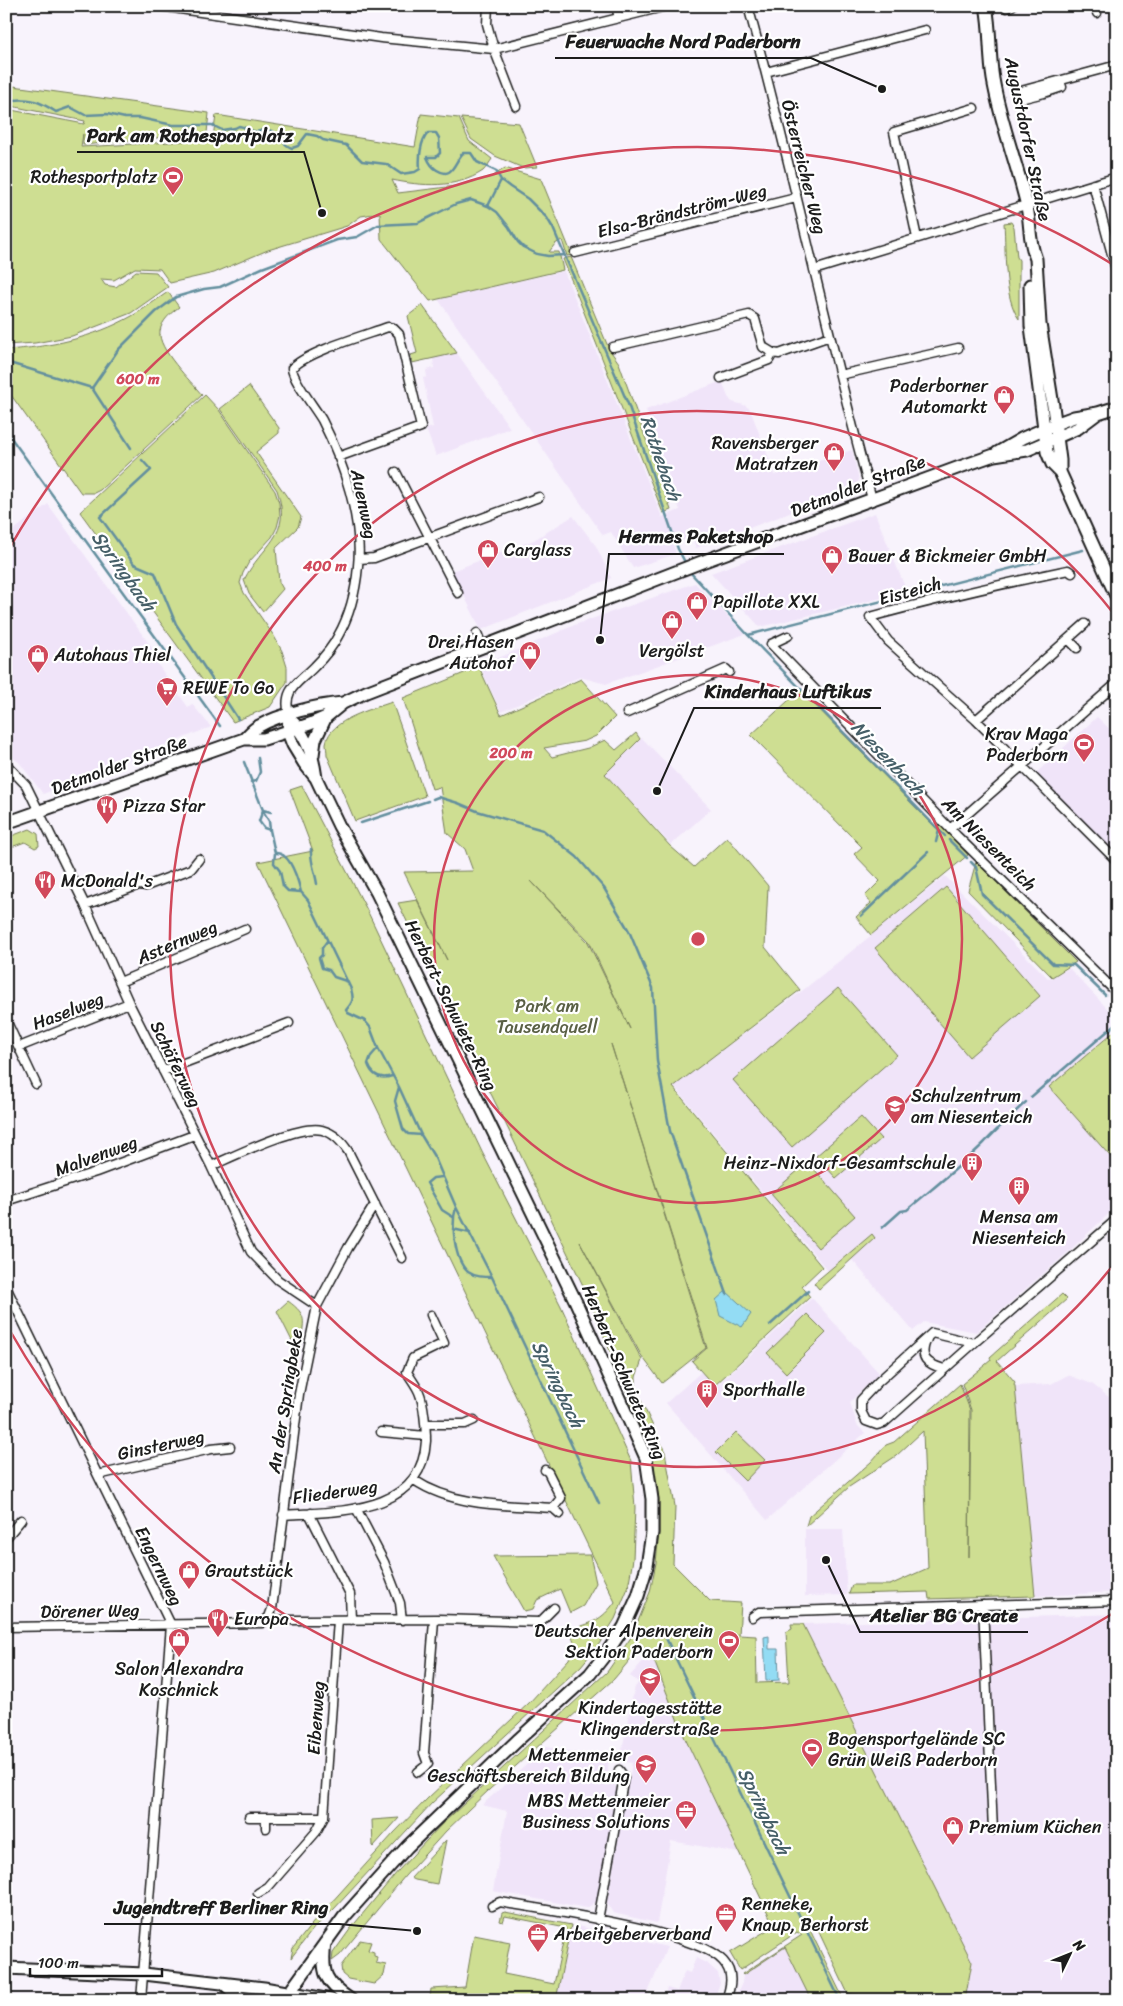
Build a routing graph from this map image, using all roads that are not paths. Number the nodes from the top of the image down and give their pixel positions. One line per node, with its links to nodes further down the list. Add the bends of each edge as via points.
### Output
1 (159, 6): 9 (street, via 381,38)
2 (488, 6): 9 (street, via 487,24)
3 (616, 6): 7 (street)
4 (667, 6): 7 (street)
5 (748, 6): 11 (street, Österreicher Weg)
6 (986, 6): 18 (main road, Augustdorfer Straße, via 993,78)
7 (619, 18): 9 (street)
8 (925, 30): 11 (street)
9 (494, 50): 13 (street)
10 (1117, 65): 12 (street)
11 (766, 72): 17 (street, Österreicher Weg)
12 (1043, 90)
13 (516, 106)
14 (974, 108): 19 (street, via 894,132)
15 (1117, 177): 16 (street)
16 (1093, 184): 18 (street); 23 (street)
17 (796, 198): 21 (street, Elsa-Brändström-Weg); 22 (street, Österreicher Weg)
18 (1027, 204): 19 (street); 20 (main road, Augustdorfer Straße)
19 (917, 238): 22 (street)
20 (1032, 250): 32 (main road, Augustdorfer Straße, via 1036,259 1040,324); 33 (main road, Augustdorfer Straße, via 1029,258 1032,326)
21 (575, 253)
22 (814, 270): 24 (street, Österreicher Weg)
23 (1117, 273)
24 (830, 336): 27 (street, via 779,354); 28 (street, Österreicher Weg)
25 (613, 347): 27 (street, via 749,315 755,319 764,347)
26 (958, 348): 28 (street)
27 (773, 353): 29 (street, via 769,360)
28 (840, 375): 41 (street, Österreicher Weg)
29 (721, 378)
30 (1117, 407): 31 (main road, Detmolder Straße)
31 (1098, 413): 32 (main road, Detmolder Straße); 34 (main road, Detmolder Straße, via 1078,428)
32 (1055, 424): 33 (main road, Detmolder Straße); 34 (main road)
33 (1043, 429): 35 (main road); 36 (main road, Detmolder Straße)
34 (1057, 437): 35 (main road, Detmolder Straße); 39 (main road)
35 (1045, 442): 36 (main road, Detmolder Straße, via 1021,451); 39 (main road, via 1052,464)
36 (994, 455): 41 (main road, Detmolder Straße)
37 (338, 457): 37 (street, Auenweg, via 322,420 294,378 292,368 298,361 315,353 393,328 399,334 421,427); 43 (street, Auenweg, via 353,506)
38 (396, 472): 42 (street)
39 (1060, 472): 46 (main road)
40 (540, 497): 42 (street)
41 (872, 500): 51 (main road, Detmolder Straße)
42 (428, 537): 43 (street, via 374,558); 45 (street)
43 (359, 559): 57 (street, Auenweg, via 344,624 317,665 289,692 286,705)
44 (1072, 573): 59 (street, Eisteich, via 1068,570 934,599 870,617 888,641)
45 (458, 593)
46 (1117, 598)
47 (1085, 624): 50 (street)
48 (477, 633): 51 (street)
49 (788, 636): 68 (street, Am Niesenteich, via 771,644)
50 (1068, 638): 52 (street); 59 (street)
51 (483, 648): 55 (main road, Detmolder Straße)
52 (1077, 648)
53 (729, 672): 56 (street, via 726,668)
54 (1117, 683): 64 (street)
55 (343, 703): 57 (main road, Detmolder Straße, via 321,704); 58 (main road, Detmolder Straße)
56 (627, 713)
57 (289, 715): 60 (main road); 61 (main road, Detmolder Straße, via 258,726)
58 (326, 717): 60 (main road, Detmolder Straße); 62 (main road, via 315,740)
59 (976, 720): 64 (street, Eisteich)
60 (293, 730): 61 (main road, Detmolder Straße, via 264,739); 62 (main road, Herbert-Schwiete-Ring, via 306,739); 65 (main road, Herbert-Schwiete-Ring, via 304,763)
61 (244, 738): 66 (main road, Detmolder Straße)
62 (313, 756): 65 (main road, Herbert-Schwiete-Ring)
63 (6, 764): 66 (street, Schäferweg, via 26,785)
64 (1022, 765): 68 (street); 70 (street, Eisteich)
65 (316, 778): 131 (main road, Herbert-Schwiete-Ring, via 377,893 575,1300 646,1458 652,1499 652,1533 647,1566 624,1627 608,1651 590,1674 407,1848)
66 (39, 812): 67 (main road, Detmolder Straße); 71 (street, Schäferweg)
67 (6, 823)
68 (950, 829): 74 (street, Am Niesenteich)
69 (199, 859): 71 (street, via 190,869)
70 (1117, 861)
71 (85, 905): 73 (street, Schäferweg)
72 (245, 929): 73 (street, Asternweg)
73 (120, 982): 75 (street, Schäferweg)
74 (1117, 993)
75 (129, 1004): 78 (street, Haselweg); 79 (street, Schäferweg)
76 (6, 1020): 78 (street, Haselweg)
77 (290, 1022): 79 (street)
78 (19, 1047): 80 (street, Haselweg)
79 (163, 1071): 81 (street, Schäferweg)
80 (36, 1084)
81 (194, 1134): 82 (street, Schäferweg); 83 (street, Malvenweg, via 96,1172)
82 (211, 1166): 84 (street, via 294,1132 321,1129 340,1140); 88 (street, Schäferweg, via 251,1252 278,1280)
83 (6, 1201)
84 (375, 1204): 86 (street); 88 (street, An der Springbeke)
85 (1117, 1219): 92 (street)
86 (402, 1258)
87 (6, 1287): 101 (street, Engernweg)
88 (317, 1306): 107 (street, An der Springbeke)
89 (430, 1315): 91 (street)
90 (928, 1337): 92 (street, via 932,1333); 94 (street, via 924,1344 924,1357 928,1364); 94 (street, via 861,1400 861,1411 866,1421 877,1425 884,1423)
91 (444, 1343): 93 (street); 96 (street, Fliederweg, via 413,1358 407,1372 420,1394)
92 (974, 1343): 94 (street)
93 (448, 1352)
94 (944, 1369)
95 (474, 1420): 96 (street, via 465,1424)
96 (425, 1424): 98 (street, Fliederweg)
97 (381, 1432): 98 (street)
98 (426, 1436): 102 (street, Fliederweg, via 423,1462)
99 (230, 1447): 101 (street, Ginsterweg)
100 (545, 1470): 104 (street, via 561,1498)
101 (98, 1475): 119 (street, Engernweg)
102 (414, 1480): 103 (street, Fliederweg, via 392,1498); 104 (street, via 445,1494 480,1504)
103 (356, 1508): 105 (street, Fliederweg); 117 (street, via 384,1562 400,1602)
104 (553, 1508): 106 (street)
105 (311, 1513): 107 (street, Fliederweg); 116 (street, via 350,1594)
106 (560, 1514)
107 (282, 1515): 113 (street, An der Springbeke, via 276,1583)
108 (21, 1520): 109 (street)
109 (6, 1538)
110 (1117, 1601): 111 (street)
111 (983, 1605): 114 (street, via 759,1612); 127 (street)
112 (554, 1608): 118 (street, Dörener Weg, via 540,1622)
113 (269, 1617): 115 (street, Dörener Weg, via 276,1620); 119 (street, Dörener Weg, via 262,1622)
114 (752, 1617)
115 (338, 1620): 116 (street, Dörener Weg); 124 (street, Eibenweg)
116 (350, 1620): 117 (street, Dörener Weg)
117 (402, 1620): 118 (street, Dörener Weg)
118 (434, 1620): 122 (street, via 424,1753 428,1764)
119 (170, 1625): 120 (street, Dörener Weg); 133 (street, Engernweg)
120 (6, 1626)
121 (619, 1770): 130 (street, via 624,1777)
122 (418, 1772)
123 (266, 1817): 124 (street); 125 (street); 126 (street)
124 (324, 1817): 128 (street, Eibenweg, via 316,1832 268,1888)
125 (249, 1818)
126 (266, 1828)
127 (993, 1830)
128 (258, 1893)
129 (492, 1906): 130 (street, via 500,1902)
130 (598, 1920): 140 (street, via 694,1944 716,1955 730,1972 731,1985)
131 (325, 1941): 135 (main road, Herbert-Schwiete-Ring); 139 (main road, via 323,1960 326,1975 334,1987)
132 (6, 1968): 133 (main road)
133 (144, 1974): 134 (main road); 136 (street, Engernweg)
134 (223, 1983): 135 (main road); 137 (main road)
135 (287, 1996): 138 (main road)
136 (141, 2000)
137 (243, 2000)
138 (331, 2000)
139 (351, 2000)
140 (726, 2000)

